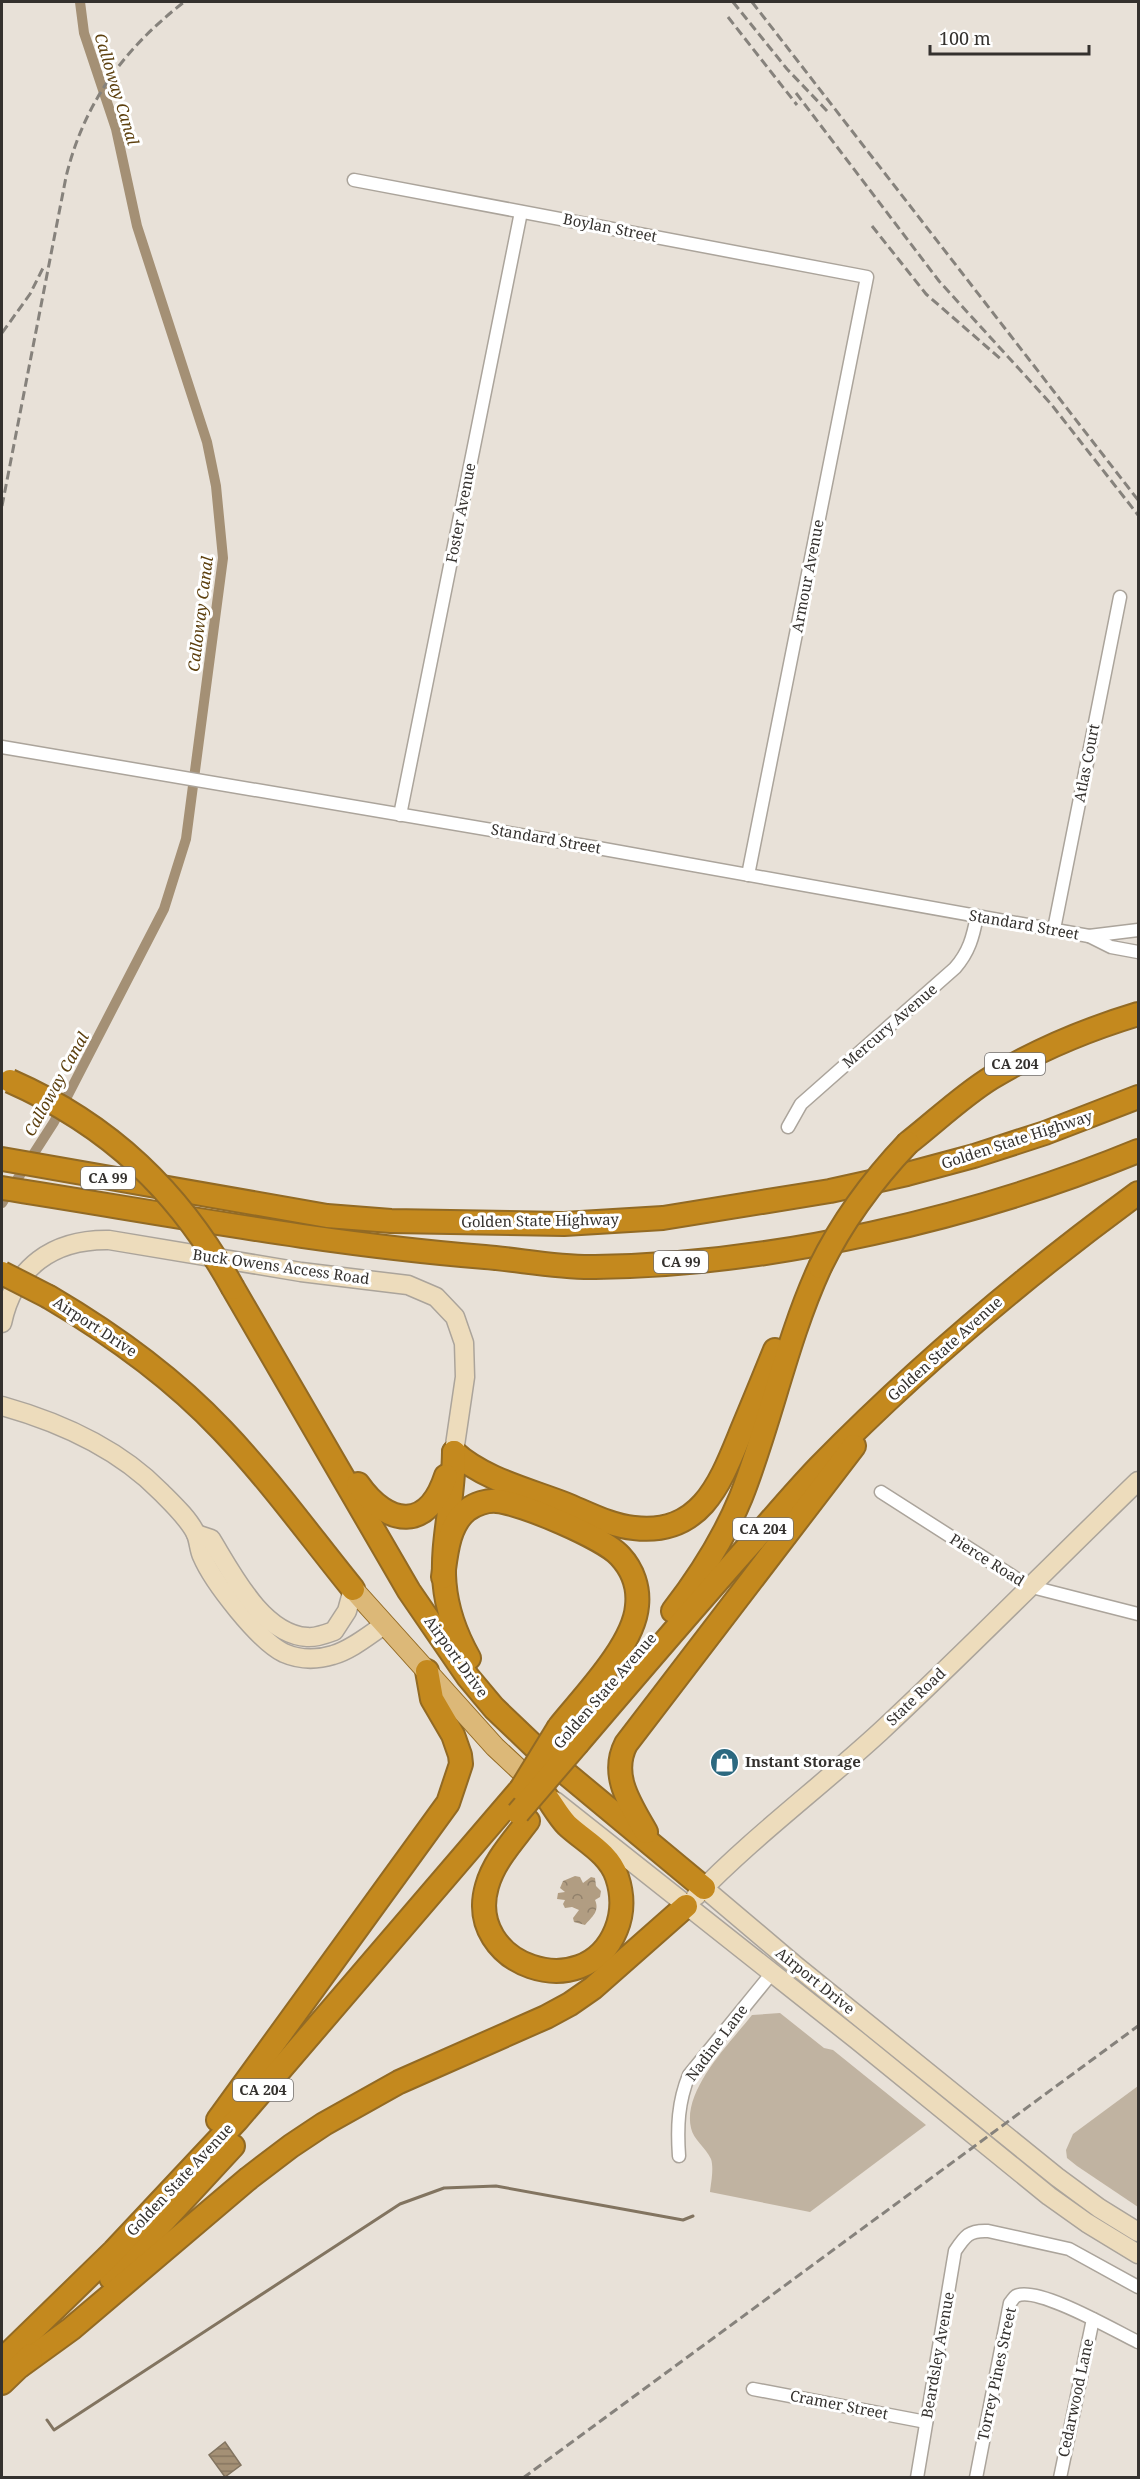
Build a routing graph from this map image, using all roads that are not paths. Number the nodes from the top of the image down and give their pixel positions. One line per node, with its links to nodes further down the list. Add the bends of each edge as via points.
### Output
1 (354, 180): 2 (street, Boylan Street)
2 (521, 212): 3 (street, Boylan Street); 6 (street, Foster Avenue)
3 (867, 277): 7 (street, Armour Avenue)
4 (1120, 597): 9 (street, Atlas Court)
5 (2, 747): 6 (street, Standard Street)
6 (400, 815): 7 (street, Standard Street)
7 (748, 875): 8 (street, Standard Street)
8 (977, 916): 9 (street, Standard Street); 16 (street, Mercury Avenue, via 972,943 964,958 801,1104)
9 (1054, 929): 11 (street, Standard Street)
10 (1138, 930): 11 (street, Standard Street)
11 (1089, 936): 12 (street, Standard Street, via 1111,947)
12 (1138, 952)
13 (1138, 1014): 21 (highway, CA 204, bridge, via 1086,1030 1036,1052 989,1079 908,1143 875,1180)
14 (6, 1079): 25 (highway, Airport Drive, bridge, via 86,1121 136,1161 190,1219)
15 (1138, 1097): 18 (highway, Golden State Highway / CA 99, bridge, via 1045,1133 926,1169 830,1191 663,1218 564,1224 327,1216)
16 (788, 1127)
17 (1138, 1150): 19 (highway, CA 99, via 1030,1190 909,1225 714,1259 592,1268 417,1251)
18 (2, 1159)
19 (2, 1188)
20 (1138, 1193): 24 (highway, Golden State Avenue / CA 204, via 980,1316)
21 (819, 1267): 27 (highway, via 794,1308 717,1488 704,1505 682,1520 646,1529 616,1524 488,1474); 38 (highway, Golden State Avenue / CA 204, via 749,1476 721,1539 697,1579)
22 (2, 1273): 33 (highway, Airport Drive, bridge, via 112,1335 191,1399 248,1458)
23 (2, 1323): 27 (main road, Buck Owens Access Road, via 10,1294 33,1264 61,1246 91,1240 408,1285 422,1289 446,1306 463,1336 465,1377)
24 (885, 1401): 38 (highway, Golden State Avenue / CA 204, via 818,1468 691,1611); 41 (highway, via 836,1472 623,1749 618,1769 621,1784)
25 (301, 1404): 27 (highway, via 366,1496 399,1516 417,1516 432,1506); 37 (highway, Airport Drive, via 409,1591 468,1677)
26 (2, 1406): 30 (main road, via 52,1423 108,1450 161,1491)
27 (454, 1452): 31 (highway)
28 (1138, 1481): 32 (main road, State Road)
29 (881, 1492): 32 (street, Pierce Road)
30 (196, 1534): 33 (main road, via 211,1539 262,1614 291,1634 310,1638 334,1631 347,1611); 35 (main road, via 201,1556 226,1595 261,1635 283,1652 308,1659 335,1655)
31 (443, 1577): 37 (highway, via 455,1631); 38 (highway, via 449,1542 461,1516 477,1504 496,1501 593,1536 627,1564 638,1597 635,1621)
32 (1028, 1586): 34 (street, Pierce Road); 42 (main road, State Road, via 882,1730)
33 (352, 1589): 35 (main road, Airport Drive)
34 (1138, 1614)
35 (384, 1625): 36 (main road, Airport Drive)
36 (427, 1671): 39 (main road, Airport Drive, via 508,1762); 46 (highway, via 432,1699 460,1755 461,1764 448,1803)
37 (508, 1720): 41 (highway, Airport Drive, via 559,1768)
38 (569, 1739): 40 (highway, Golden State Avenue / CA 204, bridge)
39 (543, 1792): 40 (highway, via 566,1824 610,1865 622,1897 618,1923 607,1945 589,1962 568,1970 546,1971 516,1961 494,1938 486,1917 484,1900 489,1878); 43 (main road, Airport Drive)
40 (519, 1807): 46 (highway, Golden State Avenue / CA 204); 52 (highway, Golden State Avenue / CA 204, via 201,2182 98,2292)
41 (653, 1844): 42 (highway, Airport Drive)
42 (704, 1888): 43 (main road, State Road); 47 (main road, Airport Drive, via 1057,2177)
43 (686, 1906): 44 (main road, Airport Drive); 52 (highway, via 570,2004 399,2082 291,2146 70,2329)
44 (772, 1973): 45 (street, Nadine Lane, via 689,2075 678,2111); 48 (main road, Airport Drive, via 1048,2196)
45 (678, 2156)
46 (148, 2215): 52 (highway, Golden State Avenue / CA 204)
47 (1138, 2232)
48 (1138, 2254)
49 (1138, 2287): 55 (street, Beardsley Avenue, via 1069,2249 974,2230 956,2251)
50 (1093, 2319): 51 (street, Torrey Pines Street); 57 (street, Torrey Pines Street, via 1029,2294 1016,2296 1010,2303); 58 (street, Cedarwood Lane)
51 (1138, 2343)
52 (11, 2363): 53 (highway, Golden State Avenue / CA 204)
53 (2, 2383)
54 (753, 2389): 55 (street, Cramer Street)
55 (926, 2422): 56 (street, Beardsley Avenue)
56 (917, 2478)
57 (976, 2478)
58 (1060, 2478)

